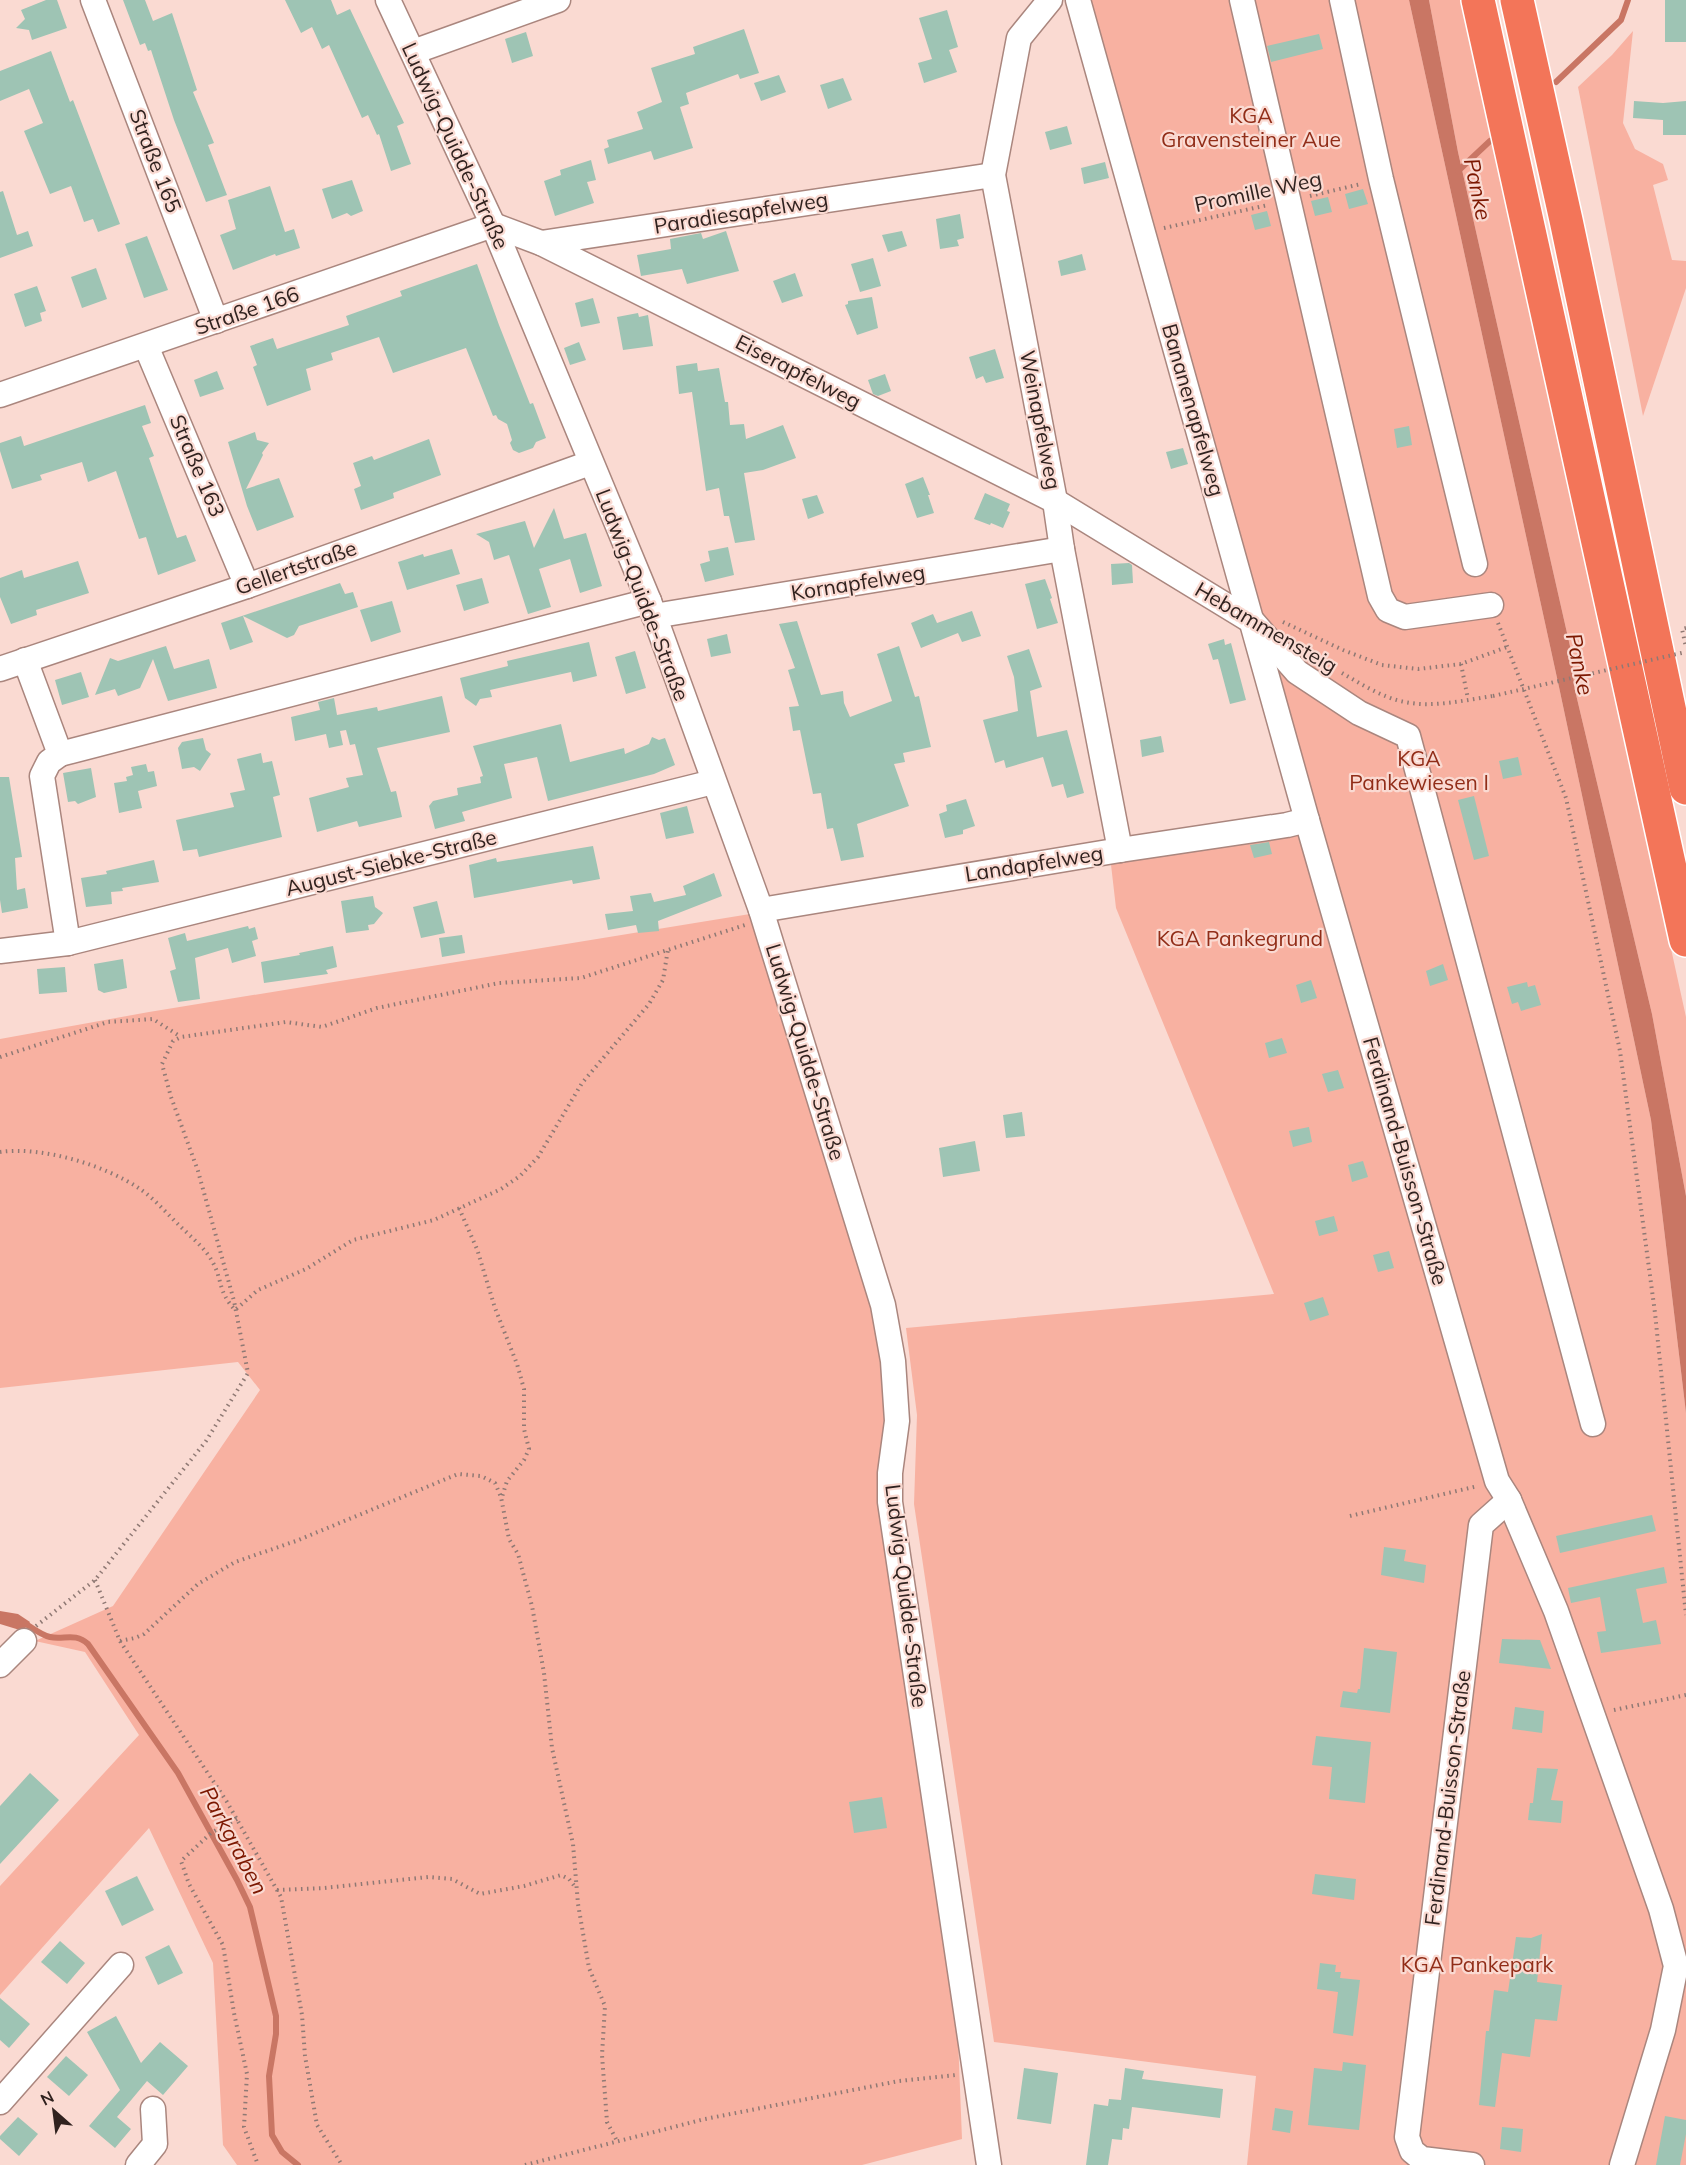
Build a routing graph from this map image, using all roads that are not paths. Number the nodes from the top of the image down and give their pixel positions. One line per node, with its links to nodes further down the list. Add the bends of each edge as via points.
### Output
1 (93, 0): 14 (street, Straße 165)
2 (388, 0): 10 (street, Ludwig-Quidde-Straße)
3 (558, 0): 10 (street)
4 (1050, 0): 11 (street, Weinapfelweg, via 1019,38)
5 (1078, 0): 24 (street, Bananenapfelweg)
6 (1242, 0): 22 (street, via 1380,596 1388,610 1405,617)
7 (1342, 0): 20 (street, via 1381,179)
8 (1478, 0): 33 (highway)
9 (1517, 0): 29 (highway)
10 (413, 52): 12 (street, Ludwig-Quidde-Straße)
11 (993, 175): 13 (street, Paradiesapfelweg); 18 (street, Weinapfelweg)
12 (493, 225): 13 (street, Paradiesapfelweg); 14 (street, Straße 166); 17 (street, Ludwig-Quidde-Straße)
13 (541, 243): 18 (street, Eiserapfelweg)
14 (216, 321): 15 (street, Straße 166)
15 (146, 346): 16 (street, Straße 166); 21 (street, Straße 163)
16 (0, 395)
17 (590, 463): 21 (street, Gellertstraße); 23 (street, Ludwig-Quidde-Straße)
18 (1055, 501): 19 (street, Weinapfelweg); 24 (street, Hebammensteig)
19 (1062, 549): 23 (street, Kornapfelweg); 31 (street, Weinapfelweg)
20 (1475, 564)
21 (247, 586): 25 (street, Gellertstraße)
22 (1491, 605)
23 (652, 608): 27 (street); 28 (street, Ludwig-Quidde-Straße)
24 (1253, 622): 30 (street, Bananenapfelweg); 36 (street, via 1297,672 1359,713 1408,736)
25 (25, 660): 26 (street, Gellertstraße); 27 (street)
26 (0, 669)
27 (60, 754): 34 (street, via 49,762 42,776)
28 (713, 782): 32 (street, Ludwig-Quidde-Straße); 34 (street, August-Siebke-Straße)
29 (1686, 788)
30 (1307, 820): 31 (street, Landapfelweg); 37 (street, Ferdinand-Buisson-Straße)
31 (1120, 850): 32 (street, Landapfelweg)
32 (762, 915): 44 (street, Ludwig-Quidde-Straße, via 883,1305 893,1360 897,1421 890,1502)
33 (1686, 940)
34 (68, 943): 35 (street, August-Siebke-Straße)
35 (0, 951)
36 (1593, 1424)
37 (1503, 1491): 45 (street, Ferdinand-Buisson-Straße, via 1481,1525 1407,2137 1412,2151 1422,2159); 46 (street, Ferdinand-Buisson-Straße, via 1556,1611 1661,1909 1676,1966 1663,2030)
38 (24, 1641): 39 (street)
39 (0, 1665)
40 (121, 1965): 41 (street)
41 (0, 2102)
42 (153, 2109): 43 (street, via 155,2144)
43 (138, 2165)
44 (989, 2165)
45 (1472, 2165)
46 (1622, 2165)

